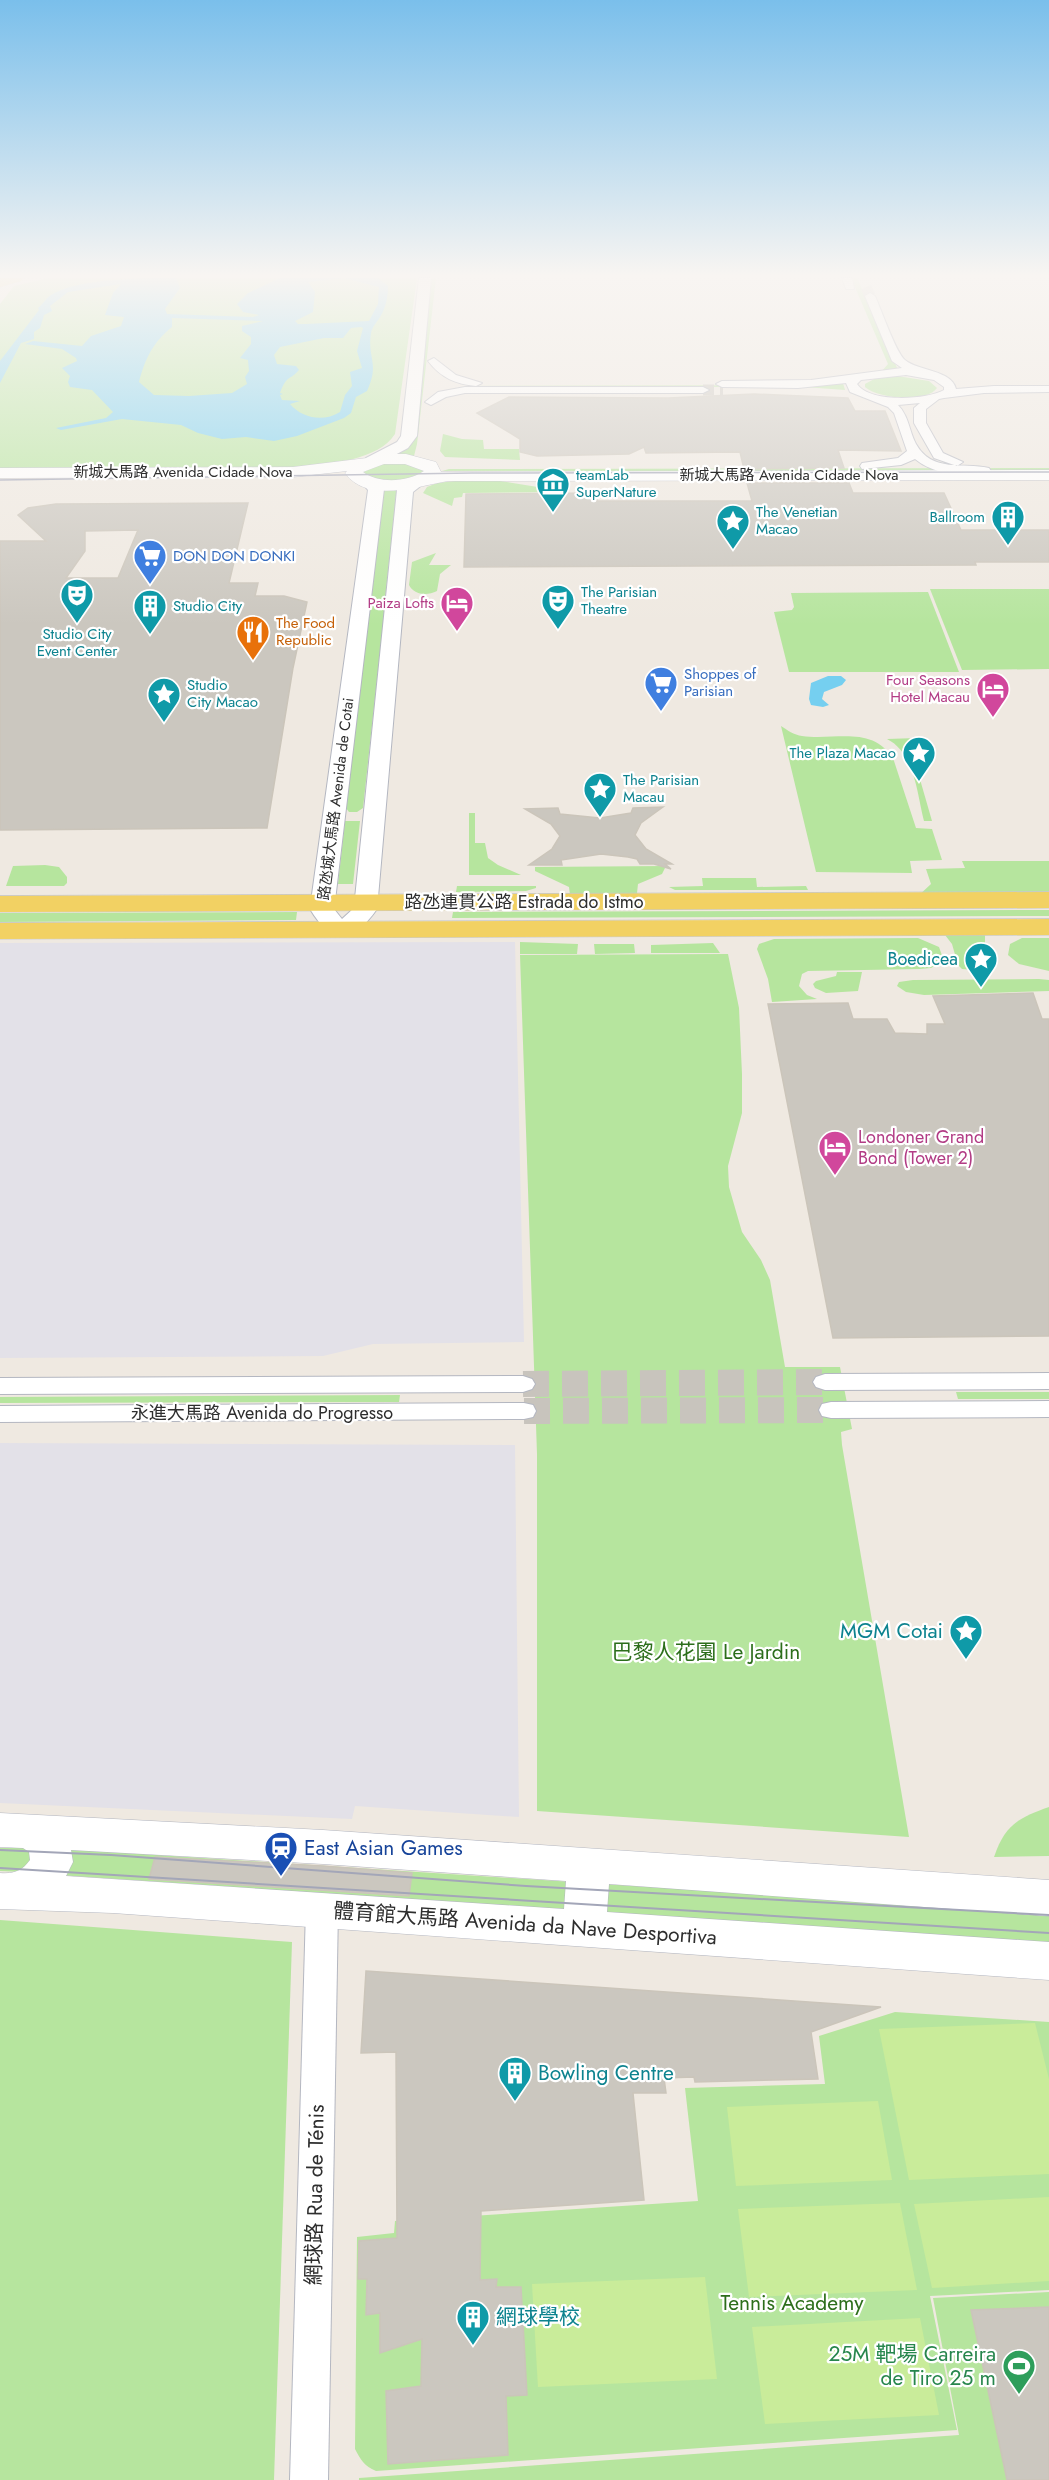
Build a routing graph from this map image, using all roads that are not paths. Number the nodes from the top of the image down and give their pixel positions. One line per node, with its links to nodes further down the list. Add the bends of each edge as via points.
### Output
1 (414, 394): 12 (street)
2 (421, 394): 12 (street)
3 (430, 394): 11 (street)
4 (444, 394): 11 (street)
5 (851, 394): 9 (street)
6 (865, 394): 9 (street)
7 (945, 394): 10 (street)
8 (956, 394): 10 (street)
9 (872, 397): 10 (street, via 912,401); 14 (street, via 896,408)
10 (939, 397): 13 (street, via 920,408)
11 (431, 409)
12 (412, 416): 21 (street, via 409,436 403,445)
13 (920, 423): 14 (street, via 918,428); 17 (street, via 938,455)
14 (906, 430): 15 (street)
15 (913, 447): 16 (street, via 919,457); 18 (street, via 912,455 901,460)
16 (936, 465): 17 (main road, 新城大馬路 Avenida Cidade Nova); 18 (main road, 新城大馬路 Avenida Cidade Nova); 20 (street, via 959,471)
17 (983, 465): 20 (main road, 新城大馬路 Avenida Cidade Nova)
18 (866, 466): 19 (main road, 新城大馬路 Avenida Cidade Nova)
19 (421, 467): 20 (main road, 新城大馬路 Avenida Cidade Nova, via 458,476); 21 (main road, via 395,459); 21 (main road, via 395,485); 24 (street, via 405,490)
20 (1045, 471)
21 (368, 472): 22 (main road, 新城大馬路 Avenida Cidade Nova); 23 (main road, 新城大馬路 Avenida Cidade Nova, via 340,478); 25 (street, 路氹城大馬路 Avenida de Cotai, via 376,489)
22 (0, 473)
23 (0, 481)
24 (394, 605): 25 (street); 27 (street)
25 (361, 606): 26 (street, 路氹城大馬路 Avenida de Cotai)
26 (334, 814): 27 (street, via 356,818); 30 (street, 路氹城大馬路 Avenida de Cotai)
27 (374, 814): 28 (street)
28 (368, 877): 31 (street); 32 (main road, via 396,897)
29 (1049, 900): 33 (main road, 路氹連貫公路 Estrada do Istmo)
30 (323, 903): 31 (main road, 路氹連貫公路 Estrada do Istmo); 34 (main road, 路氹連貫公路 Estrada do Istmo); 37 (street, 路氹城大馬路 Avenida de Cotai, via 325,916)
31 (365, 903): 32 (main road, 路氹連貫公路 Estrada do Istmo); 37 (street, via 355,921)
32 (415, 903): 33 (main road, 路氹連貫公路 Estrada do Istmo)
33 (453, 903): 36 (main road, via 441,913 445,925)
34 (0, 904)
35 (1049, 927): 36 (main road, 路氹連貫公路 Estrada do Istmo)
36 (452, 929): 37 (main road, 路氹連貫公路 Estrada do Istmo)
37 (342, 930): 38 (main road, 路氹連貫公路 Estrada do Istmo)
38 (0, 931)
39 (1049, 1381): 40 (street)
40 (825, 1382)
41 (523, 1384): 42 (street, 永進大馬路 Avenida do Progresso)
42 (0, 1386)
43 (1049, 1409): 44 (street)
44 (831, 1410)
45 (524, 1412): 46 (street, 永進大馬路 Avenida do Progresso)
46 (0, 1414)
47 (16, 1831): 48 (main road, via 323,1847); 49 (main road, via 48,1843 52,1862 39,1881)
48 (589, 1867): 50 (main road); 52 (main road)
49 (8, 1891): 51 (main road, 體育館大馬路 Avenida da Nave Desportiva)
50 (1049, 1898)
51 (322, 1909): 52 (main road, 體育館大馬路 Avenida da Nave Desportiva); 54 (street, 網球路 Rua de Ténis)
52 (584, 1928): 53 (main road, 體育館大馬路 Avenida da Nave Desportiva)
53 (1049, 1961)
54 (309, 2480)

